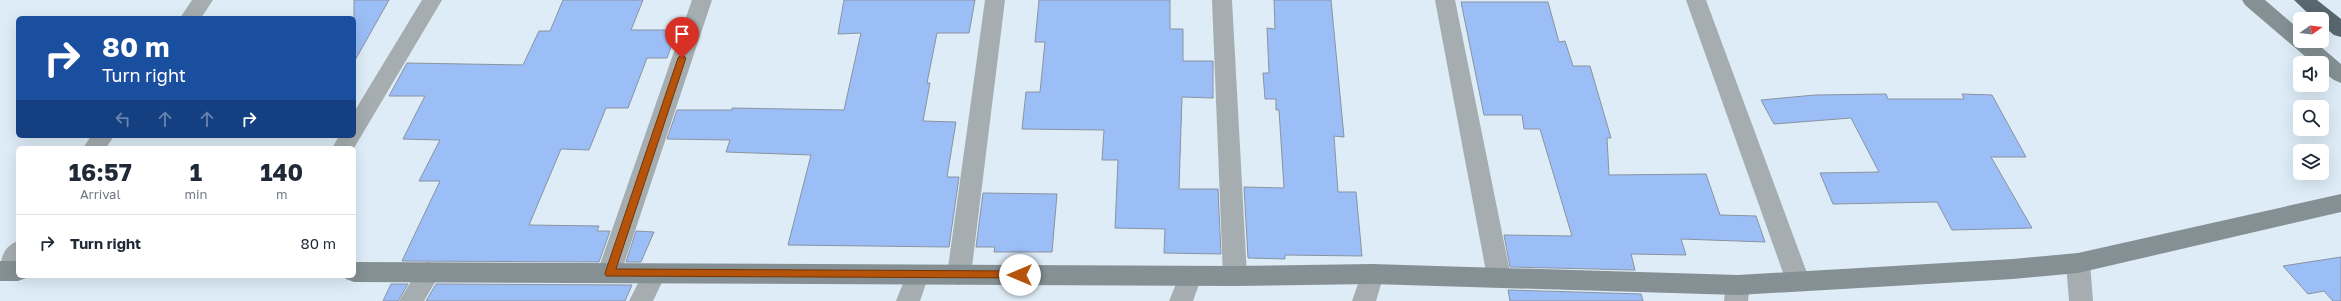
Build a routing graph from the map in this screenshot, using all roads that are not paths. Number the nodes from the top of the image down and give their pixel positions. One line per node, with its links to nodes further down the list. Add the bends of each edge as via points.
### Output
1 (203, 0): 10 (street)
2 (432, 0): 15 (street)
3 (702, 0): 22 (street)
4 (995, 0): 26 (street)
5 (1222, 0): 28 (street)
6 (1446, 0): 29 (street)
7 (1696, 0): 30 (street)
8 (2252, 0): 12 (street)
9 (2304, 0): 11 (highway)
10 (191, 16)
11 (2341, 30)
12 (2293, 35)
13 (2308, 48): 14 (street)
14 (2341, 75)
15 (356, 127)
16 (2341, 203): 18 (street)
17 (16, 255): 19 (street)
18 (2078, 263): 30 (street); 37 (street)
19 (7, 271)
20 (356, 272): 21 (street)
21 (428, 272): 22 (street); 32 (street)
22 (610, 273): 23 (street)
23 (654, 274): 25 (street); 33 (street)
24 (1372, 274): 28 (street); 29 (street); 36 (street)
25 (917, 275): 26 (street); 34 (street)
26 (958, 275): 27 (street)
27 (1190, 276): 28 (street); 35 (street)
28 (1235, 276)
29 (1499, 277): 31 (street)
30 (1798, 282): 31 (street)
31 (1737, 293)
32 (411, 301)
33 (641, 301)
34 (908, 301)
35 (1181, 301)
36 (1364, 301)
37 (2081, 301)

